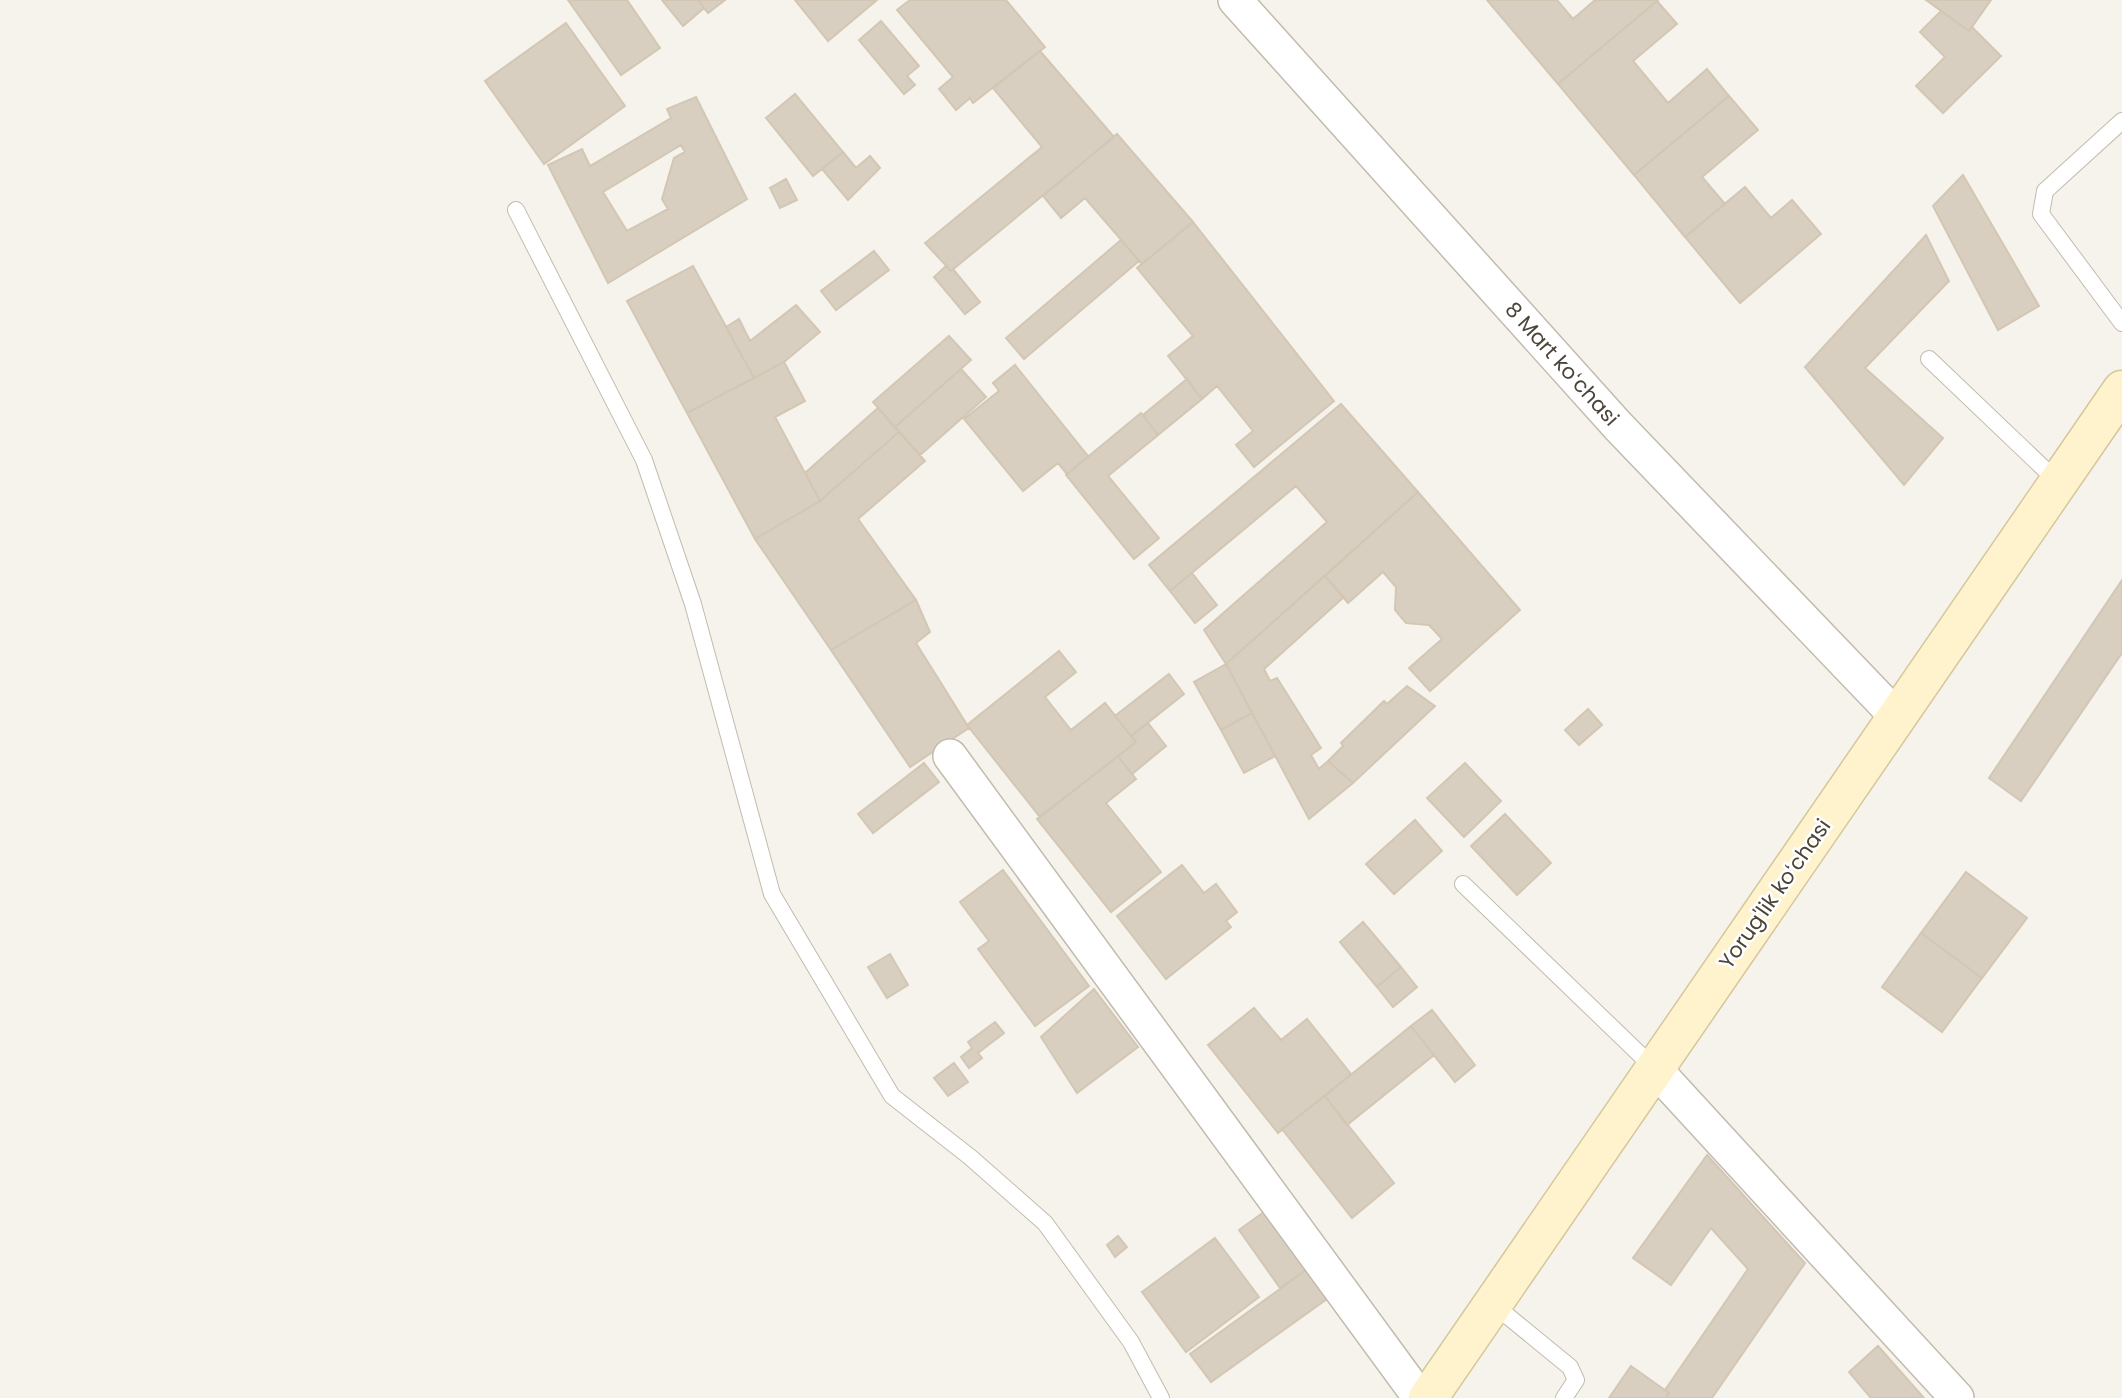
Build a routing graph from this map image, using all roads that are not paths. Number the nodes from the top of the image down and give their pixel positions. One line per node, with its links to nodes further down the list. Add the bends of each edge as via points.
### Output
1 (1235, 0): 8 (street, 8 Mart koʻchasi, via 1618,426)
2 (2122, 121): 4 (lane, via 2045,191 2041,214)
3 (516, 210): 13 (lane, via 644,460 692,604 772,894 892,1096 1045,1223 1131,1342)
4 (2122, 323)
5 (1929, 359): 7 (lane)
6 (2122, 390): 7 (main road, Yorug'lik koʻchasi)
7 (2058, 482): 8 (main road, Yorug'lik koʻchasi)
8 (1898, 719): 11 (main road, Yorug'lik koʻchasi)
9 (950, 756): 14 (street)
10 (1463, 884): 11 (lane)
11 (1654, 1068): 12 (main road, Yorug'lik koʻchasi); 17 (street)
12 (1493, 1304): 15 (main road, Yorug'lik koʻchasi); 16 (lane, via 1570,1367 1576,1380)
13 (1161, 1398)
14 (1420, 1398)
15 (1428, 1398)
16 (1564, 1398)
17 (1957, 1398)

